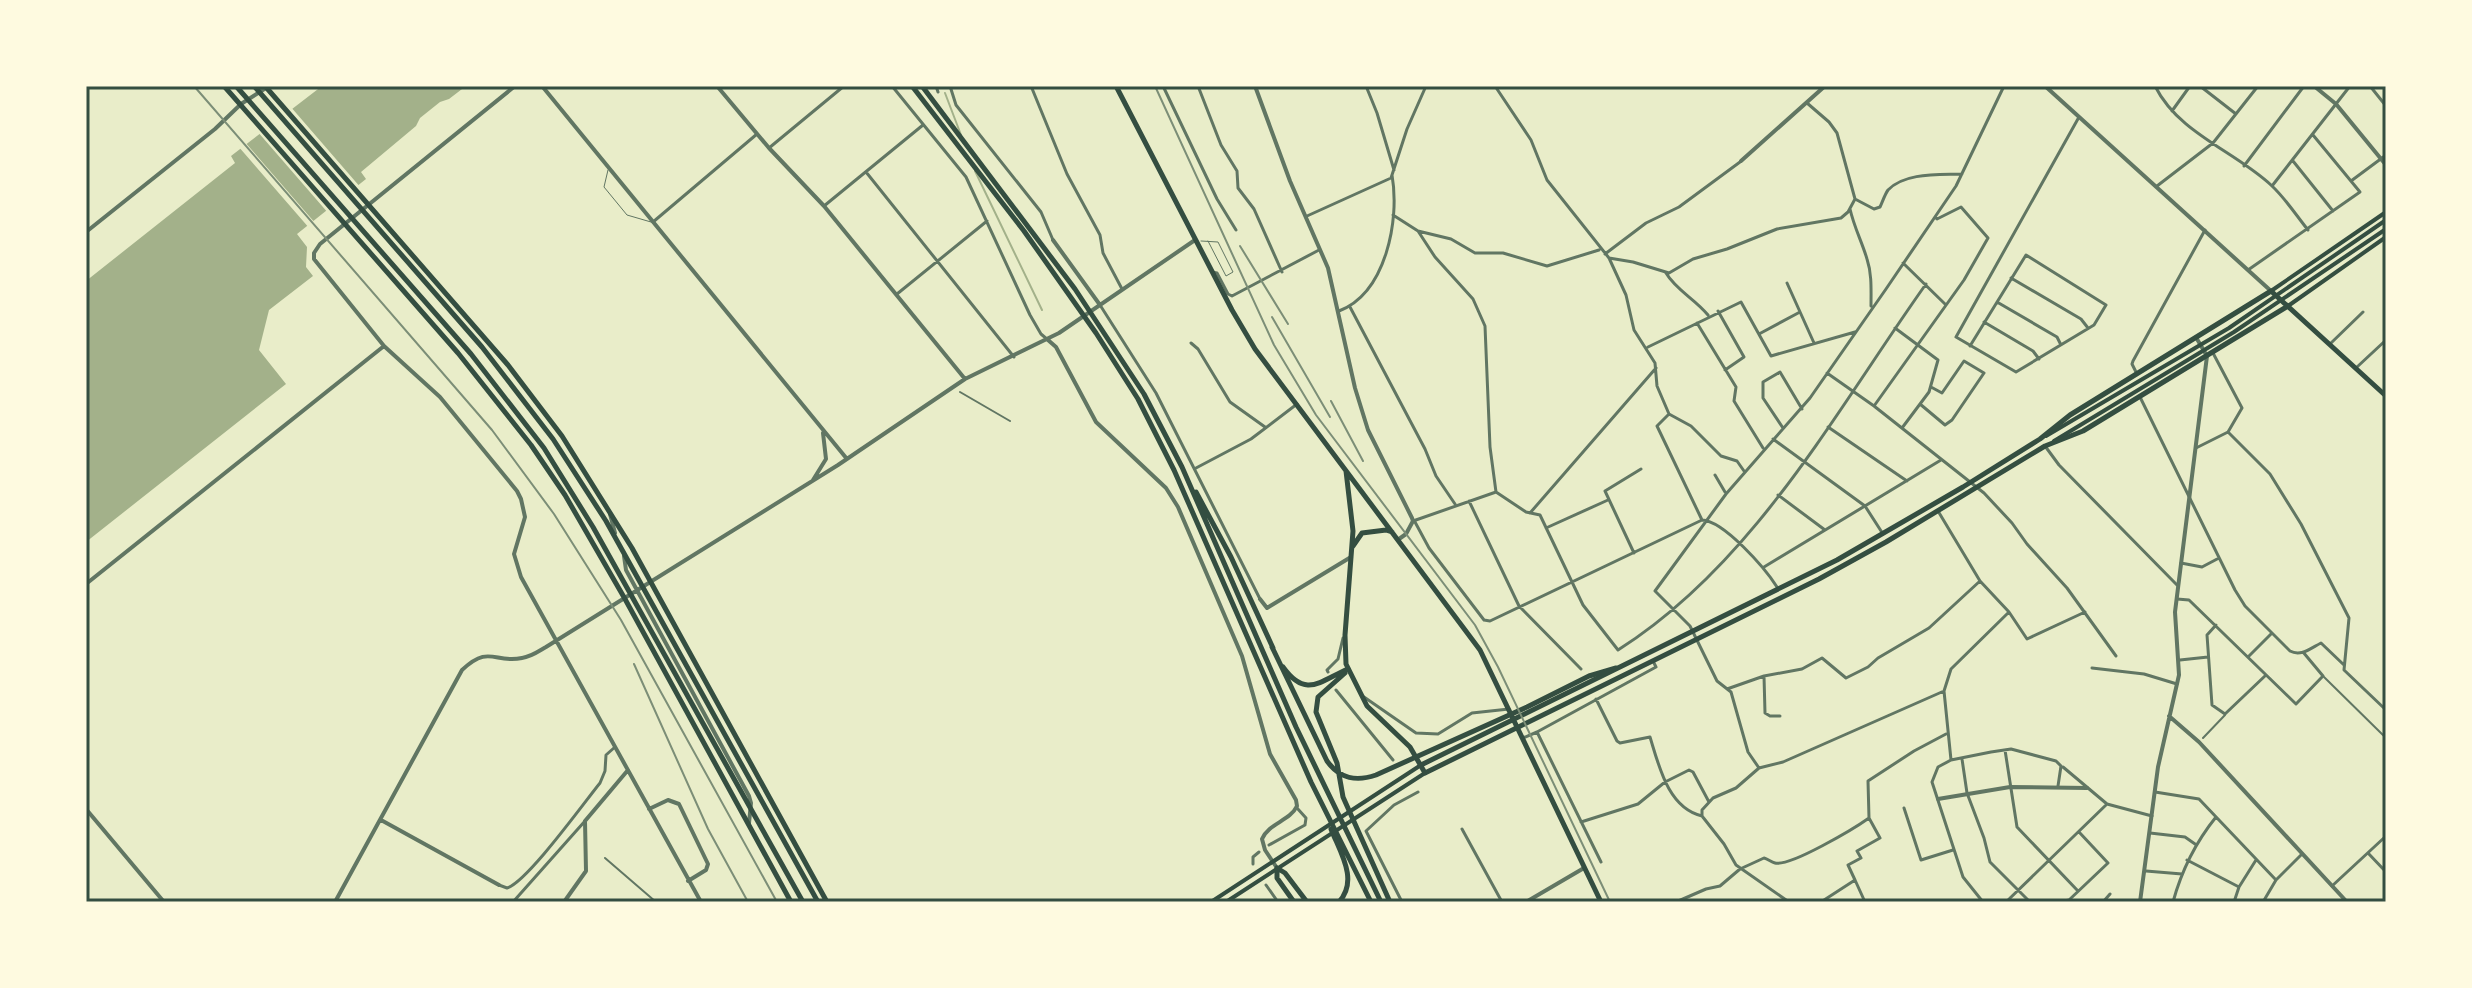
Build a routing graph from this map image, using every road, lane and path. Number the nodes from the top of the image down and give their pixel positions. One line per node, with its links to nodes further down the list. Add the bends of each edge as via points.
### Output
1 (224, 86): 203 (highway, via 458,353 531,445)
2 (236, 86): 323 (highway, via 471,354 544,448)
3 (254, 86): 324 (highway, via 482,347 553,439 606,521)
4 (267, 86): 78 (street); 178 (highway, via 508,365)
5 (515, 86): 123 (street, via 314,253 316,265)
6 (542, 86): 53 (street)
7 (717, 86): 44 (street)
8 (844, 86): 47 (street)
9 (892, 86): 40 (street)
10 (912, 86): 259 (highway, via 1024,231 1138,399)
11 (922, 86): 160 (highway, via 1103,328)
12 (936, 86): 34 (street)
13 (950, 86): 80 (street, via 956,105 1041,212)
14 (1031, 86): 95 (street)
15 (1116, 86): 81 (highway)
16 (1163, 86): 71 (street)
17 (1198, 86): 90 (street, via 1237,171 1238,188 1254,209)
18 (1255, 86): 66 (street)
19 (1366, 86): 55 (street)
20 (1426, 86): 55 (street)
21 (1495, 86): 84 (street, via 1531,140 1547,180)
22 (1825, 86): 35 (street)
23 (2004, 86): 56 (street)
24 (2045, 86): 42 (street)
25 (2155, 86): 39 (street)
26 (2190, 86): 39 (street)
27 (2200, 86): 41 (street)
28 (2251, 86): 33 (street)
29 (2304, 86): 52 (street)
30 (2314, 86): 36 (street)
31 (2350, 86): 36 (street)
32 (2370, 86): 37 (street)
33 (2257, 88): 41 (street)
34 (938, 92)
35 (1807, 103): 49 (street); 60 (street, via 1837,133)
36 (2336, 104): 45 (street); 48 (street)
37 (2386, 106)
38 (920, 107): 40 (street)
39 (2172, 111): 46 (street)
40 (913, 113): 43 (street)
41 (2236, 114): 46 (street)
42 (2079, 116): 58 (street); 124 (street, via 1956,337)
43 (923, 125): 54 (street); 70 (street, via 966,177)
44 (757, 134): 47 (street); 72 (street)
45 (2313, 135): 50 (street); 57 (street)
46 (2213, 143): 52 (street); 58 (street)
47 (769, 148): 61 (street)
48 (2384, 157): 51 (street); 57 (street)
49 (1741, 161): 85 (street, via 1679,207 1646,223)
50 (2293, 161): 59 (street); 63 (street)
51 (2386, 165)
52 (2244, 166): 59 (street)
53 (608, 167): 72 (street); 72 (lane, via 604,187 623,212)
54 (866, 172): 61 (street); 86 (street)
55 (1393, 173): 65 (street); 66 (street, via 1388,180)
56 (1962, 174): 60 (street, via 1906,180 1889,190 1874,209); 67 (street)
57 (2351, 181): 63 (street, via 2360,192)
58 (2157, 186): 75 (street)
59 (2272, 186): 76 (street)
60 (1855, 199): 62 (street)
61 (824, 206): 97 (street)
62 (1850, 209): 91 (street, via 1841,218 1777,229); 103 (street, via 1871,277)
63 (2333, 211): 76 (street)
64 (2386, 212): 96 (main road)
65 (1393, 215): 77 (street); 102 (street, via 1380,268)
66 (1307, 216): 83 (street)
67 (1935, 217): 87 (street); 99 (street, via 1961,207 1988,238)
68 (1237, 218): 71 (street)
69 (2386, 220): 153 (main road, via 2229,328)
70 (987, 221): 86 (street); 116 (street, via 1030,315)
71 (1231, 221): 74 (street)
72 (653, 222): 150 (street)
73 (2386, 229): 154 (main road, via 2234,332)
74 (1236, 230)
75 (2205, 230): 88 (street); 133 (street, via 2133,361)
76 (2308, 230): 88 (street)
77 (1418, 231): 84 (street, via 1451,239 1475,253 1503,253 1547,266); 170 (street, via 1473,299 1485,326)
78 (86, 232)
79 (2386, 237): 101 (main road)
80 (1053, 240): 100 (street)
81 (1195, 240): 82 (lane); 89 (highway); 95 (street)
82 (1208, 241): 82 (lane, via 1218,242 1233,272 1226,276)
83 (1321, 249): 90 (street); 104 (street)
84 (1601, 249): 85 (street)
85 (1607, 256): 91 (street); 125 (street, via 1626,295 1634,330)
86 (938, 261): 97 (street); 127 (street)
87 (1903, 263): 94 (street); 103 (street)
88 (2248, 270): 96 (street)
89 (1212, 272): 90 (street, via 1232,296); 140 (highway, via 1255,349)
90 (1282, 272)
91 (1666, 273): 108 (street)
92 (2011, 278): 98 (street); 112 (street, via 2081,319); 112 (street, via 2026,255 2106,305)
93 (1787, 283): 106 (street)
94 (1926, 284): 99 (street); 111 (street)
95 (1122, 289): 100 (street)
96 (2271, 291): 101 (highway); 115 (highway)
97 (897, 295): 134 (street)
98 (1997, 302): 109 (street); 121 (street)
99 (1945, 304): 120 (street)
100 (1100, 305): 116 (street); 161 (street, via 1135,356)
101 (2288, 306): 122 (highway); 126 (highway)
102 (1350, 307): 104 (street); 176 (street)
103 (1871, 309): 113 (street)
104 (1339, 311): 183 (street, via 1368,430)
105 (1718, 311): 108 (street); 114 (street, via 1741,302); 131 (street, via 1744,357)
106 (1800, 312): 114 (street); 119 (street)
107 (2363, 312): 122 (street)
108 (1709, 317): 110 (street)
109 (1984, 322): 124 (street); 128 (street)
110 (1697, 323): 125 (street); 131 (street)
111 (1895, 328): 120 (street); 136 (street)
112 (2088, 329): 121 (street)
113 (1855, 332): 119 (street); 132 (street)
114 (1759, 334): 119 (street, via 1771,356)
115 (2197, 339): 126 (street); 133 (highway)
116 (1048, 340): 127 (street); 270 (street, via 1096,422 1166,488 1178,507 1242,656 1270,754)
117 (2386, 340): 130 (street)
118 (1191, 343): 147 (street, via 1230,402)
119 (1814, 343)
120 (1918, 343): 135 (street, via 1938,360); 142 (street)
121 (2061, 344): 128 (street)
122 (2330, 344): 130 (highway)
123 (384, 346): 199 (street); 215 (street, via 440,397 521,499 525,523 515,562)
124 (1970, 346): 128 (street, via 2016,372)
125 (1647, 347): 129 (street)
126 (2210, 354): 139 (highway); 151 (street, via 2242,408); 155 (street)
127 (1014, 357): 134 (street)
128 (2039, 359)
129 (1656, 368): 144 (street); 180 (street)
130 (2356, 368): 138 (highway)
131 (1725, 370): 156 (street, via 1736,387 1734,401)
132 (1827, 373): 136 (street); 143 (street)
133 (2138, 375): 153 (highway)
134 (965, 379): 157 (street)
135 (1931, 387): 141 (street); 141 (street, via 1942,393 1964,361 1984,373 1945,425)
136 (1852, 390): 142 (street); 146 (street)
137 (960, 392): 145 (street)
138 (2386, 396)
139 (2140, 397): 154 (highway); 174 (street)
140 (1297, 404): 147 (street); 163 (highway)
141 (1920, 404): 149 (street)
142 (1874, 406): 149 (street)
143 (1802, 409): 148 (street); 148 (street, via 1780,372 1763,382 1763,398)
144 (1669, 414): 164 (street); 181 (street, via 1657,426)
145 (1010, 421)
146 (1827, 426): 159 (street); 167 (street)
147 (1265, 427): 161 (street)
148 (1783, 428): 152 (street)
149 (1902, 428): 158 (street)
150 (823, 430): 157 (street); 166 (street, via 827,456)
151 (2228, 432): 155 (street); 223 (street, via 2270,474 2349,618)
152 (1773, 439): 156 (street); 159 (street)
153 (2040, 439): 168 (highway)
154 (2045, 446): 169 (highway); 200 (street)
155 (2196, 448): 174 (street)
156 (1763, 449): 164 (street)
157 (847, 459): 166 (street)
158 (1941, 460): 167 (street); 168 (street)
159 (1803, 461): 172 (street); 177 (street)
160 (1182, 467): 216 (highway); 333 (highway, via 1296,727)
161 (1196, 468): 204 (street)
162 (1641, 469): 173 (street, via 1605,491)
163 (1346, 471): 186 (highway); 190 (highway)
164 (1744, 471): 171 (street)
165 (1715, 475): 171 (street)
166 (813, 481): 198 (street)
167 (1907, 481): 177 (street)
168 (1971, 482): 169 (street); 187 (highway)
169 (1977, 487): 179 (highway); 209 (street)
170 (1496, 492): 175 (street); 180 (street)
171 (1726, 494): 182 (street)
172 (1778, 495): 185 (street); 189 (street)
173 (1610, 499): 184 (street); 191 (street)
174 (2189, 499): 193 (street); 194 (street)
175 (1469, 501): 176 (street); 206 (street)
176 (1456, 505): 183 (street)
177 (1865, 506): 185 (street); 187 (street)
178 (609, 509): 198 (highway); 202 (street, via 626,570)
179 (1938, 511): 196 (street); 214 (highway, via 1819,579)
180 (1529, 513): 184 (street, via 1540,515)
181 (1702, 520): 182 (street); 191 (street)
182 (1708, 521): 189 (street); 207 (street, via 1655,591)
183 (1414, 522): 188 (street); 206 (street, via 1484,620)
184 (1546, 528): 197 (street)
185 (1825, 530): 195 (street)
186 (1394, 533): 188 (highway); 190 (highway, via 1362,533)
187 (1883, 534): 201 (highway)
188 (1399, 539): 237 (highway, via 1468,630)
189 (1740, 544): 195 (street); 207 (street)
190 (1353, 547): 192 (highway)
191 (1634, 553): 197 (street)
192 (1351, 557): 204 (street, via 1267,608); 213 (highway)
193 (2219, 558): 194 (street, via 2202,567); 212 (street, via 2245,606)
194 (2181, 563): 200 (street)
195 (1764, 567): 201 (street)
196 (1980, 581): 208 (street); 229 (street, via 1929,628 1846,678 1822,658 1802,669)
197 (1571, 582): 206 (street); 207 (street, via 1618,650)
198 (651, 583): 202 (street); 325 (highway)
199 (86, 584)
200 (2179, 587): 205 (street)
201 (1779, 590): 211 (highway)
202 (638, 591): 203 (street); 281 (street, via 749,796)
203 (625, 599): 215 (street); 281 (highway)
204 (1260, 599)
205 (2177, 599): 210 (street, via 2189,600); 222 (street)
206 (1519, 606): 226 (street)
207 (1673, 608): 211 (street)
208 (2009, 612): 209 (street, via 2027,639); 234 (street, via 1955,662)
209 (2086, 612): 218 (street)
210 (2216, 625): 219 (street, via 2207,635); 220 (street)
211 (1693, 631): 214 (street); 239 (highway, via 1589,676)
212 (2272, 633): 217 (street, via 2290,651); 220 (street)
213 (1345, 635): 225 (highway); 227 (street)
214 (1697, 638): 221 (highway); 232 (street, via 1717,681)
215 (558, 640): 249 (street); 278 (street, via 525,658 480,656 462,670)
216 (1272, 647): 225 (highway, via 1286,672 1301,685 1313,686); 239 (highway, via 1327,761 1345,778 1361,779)
217 (2303, 652): 223 (street, via 2321,643); 230 (street)
218 (2116, 656)
219 (2208, 657): 222 (street); 240 (street, via 2212,705)
220 (2248, 657): 228 (street)
221 (1653, 659): 236 (street, via 1656,667); 239 (highway)
222 (2180, 660): 231 (street)
223 (2344, 665): 238 (street)
224 (2092, 668): 231 (street)
225 (1348, 669): 235 (highway); 334 (highway, via 1318,697 1316,712 1337,763 1343,797)
226 (1581, 669)
227 (1328, 672)
228 (2266, 675): 230 (street, via 2296,704); 240 (street)
229 (1764, 676): 232 (street); 241 (street, via 1765,713)
230 (2323, 676): 248 (street)
231 (2177, 684): 242 (street)
232 (1727, 689): 256 (street, via 1735,699 1750,760)
233 (1336, 690): 251 (street, via 1391,758)
234 (1944, 691): 245 (street); 256 (street)
235 (1361, 695): 237 (street, via 1414,735 1438,734 1472,713); 254 (highway)
236 (1596, 699): 244 (street); 260 (street, via 1617,741 1650,737)
237 (1509, 709): 246 (highway)
238 (2386, 710)
239 (1531, 712): 243 (highway)
240 (2225, 714): 247 (street)
241 (1780, 716)
242 (2169, 716): 265 (street); 291 (street)
243 (1505, 728): 254 (highway); 258 (highway)
244 (1537, 732): 246 (street); 280 (street)
245 (1946, 734): 253 (street); 277 (street, via 1870,779)
246 (1523, 738): 300 (highway)
247 (2203, 738)
248 (2386, 738)
249 (615, 747): 257 (street); 308 (street, via 606,755 600,783 546,850 516,885)
250 (2005, 750): 252 (street); 255 (street); 262 (street)
251 (1394, 752)
252 (1962, 759): 253 (street); 266 (street)
253 (1951, 760): 267 (street, via 1938,767 1932,782)
254 (1421, 765): 258 (highway); 296 (main road)
255 (2061, 766): 261 (street); 263 (street)
256 (1759, 768): 268 (street)
257 (628, 770): 273 (street); 279 (street)
258 (1425, 773): 299 (main road)
259 (1311, 782): 331 (highway, via 1347,868 1348,889); 332 (highway)
260 (1665, 782): 268 (street, via 1689,770); 274 (street, via 1672,794); 280 (street, via 1638,804)
261 (2058, 786): 262 (street); 263 (street)
262 (2010, 787): 266 (street); 293 (street, via 2017,827)
263 (2087, 788): 269 (street)
264 (1418, 792): 335 (street, via 1366,831)
265 (2155, 792): 275 (street); 276 (street, via 2199,799)
266 (1967, 793): 267 (street); 312 (street, via 1990,862)
267 (1938, 799): 288 (street)
268 (1709, 802): 274 (street)
269 (2107, 804): 275 (street); 283 (street)
270 (1297, 808): 287 (street, via 1305,825); 296 (street, via 1264,834 1262,842)
271 (1904, 808): 288 (street, via 1921,860)
272 (86, 809): 316 (street)
273 (649, 809): 307 (street); 307 (street, via 668,800 679,804 708,864)
274 (1702, 816): 301 (street)
275 (2152, 816): 284 (street)
276 (2216, 817): 286 (street); 295 (street)
277 (1869, 818): 301 (street, via 1789,861 1764,858); 305 (street, via 1880,838 1857,851 1861,858 1848,865)
278 (381, 820): 308 (street); 317 (street)
279 (585, 821): 318 (street); 319 (street, via 586,871)
280 (1581, 822): 297 (street)
281 (748, 825): 322 (highway)
282 (1462, 829): 336 (street)
283 (2079, 832): 293 (street); 313 (street, via 2108,863)
284 (2150, 833): 286 (street, via 2185,837); 302 (street)
285 (2386, 836): 290 (street)
286 (2195, 844): 294 (street)
287 (1269, 845)
288 (1954, 850): 344 (street, via 1963,877)
289 (1259, 852): 298 (street)
290 (2368, 853): 303 (street); 310 (street)
291 (2302, 854): 306 (street); 310 (street)
292 (605, 858): 320 (street)
293 (2048, 860): 312 (street); 313 (street)
294 (2187, 860): 304 (street); 311 (street)
295 (2256, 860): 306 (street); 311 (street)
296 (1272, 861): 299 (street); 326 (main road)
297 (1601, 862)
298 (1253, 864)
299 (1277, 868): 327 (main road); 329 (highway, via 1277,878); 330 (highway)
300 (1584, 868): 315 (street); 339 (highway)
301 (1740, 869): 340 (street, via 1720,886); 341 (street)
302 (2145, 870): 304 (street); 349 (street)
303 (2386, 872)
304 (2182, 874): 350 (street)
305 (1855, 880): 342 (street); 343 (street)
306 (2276, 880): 352 (street)
307 (688, 881): 321 (street)
308 (499, 885)
309 (1266, 885): 328 (street)
310 (2332, 886): 353 (street)
311 (2239, 887): 351 (street)
312 (2018, 890): 345 (street); 346 (street)
313 (2078, 891): 347 (street)
314 (2110, 894): 348 (street)
315 (1539, 895): 337 (street); 338 (street)
316 (164, 902)
317 (335, 902)
318 (513, 902)
319 (564, 902)
320 (656, 902)
321 (701, 902)
322 (791, 902)
323 (803, 902)
324 (818, 902)
325 (827, 902)
326 (1211, 902)
327 (1226, 902)
328 (1278, 902)
329 (1294, 902)
330 (1307, 902)
331 (1339, 902)
332 (1371, 902)
333 (1381, 902)
334 (1390, 902)
335 (1402, 902)
336 (1502, 902)
337 (1526, 902)
338 (1543, 902)
339 (1601, 902)
340 (1676, 902)
341 (1789, 902)
342 (1821, 902)
343 (1865, 902)
344 (1983, 902)
345 (2006, 902)
346 (2030, 902)
347 (2059, 902)
348 (2103, 902)
349 (2140, 902)
350 (2173, 902)
351 (2234, 902)
352 (2263, 902)
353 (2347, 902)

